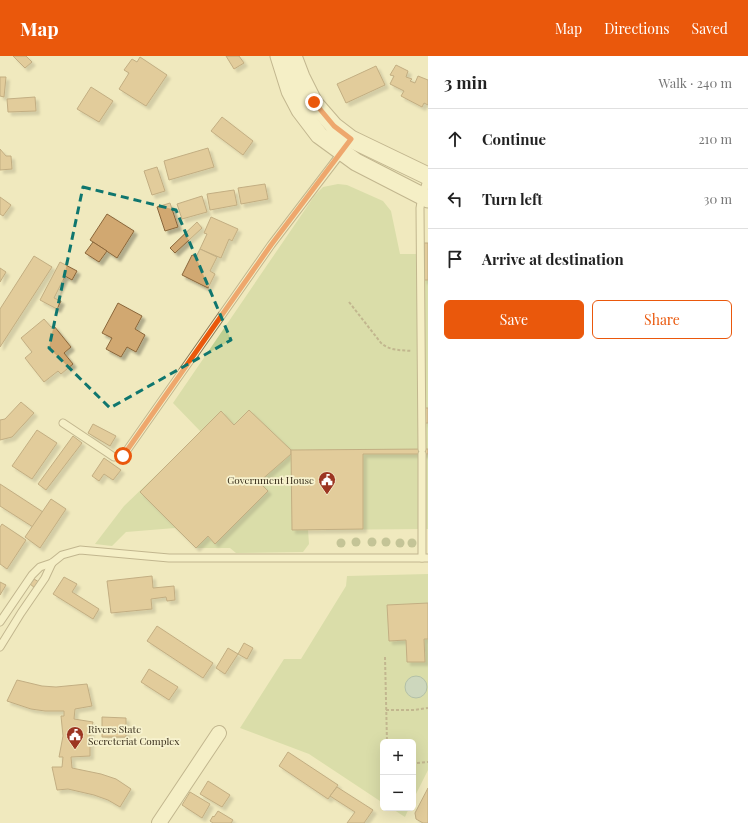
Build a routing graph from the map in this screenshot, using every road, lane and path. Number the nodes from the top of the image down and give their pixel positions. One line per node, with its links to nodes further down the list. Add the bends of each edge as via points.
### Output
1 (278, 56): 3 (street, via 290,91 300,110 319,135)
2 (293, 56): 3 (street, via 314,102)
3 (346, 145): 4 (street); 5 (street, via 356,162); 8 (lane, via 271,245 123,456 114,457)
4 (428, 177): 5 (lane)
5 (425, 197): 7 (lane, via 420,208)
6 (349, 302): 7 (path, via 385,346 395,350)
7 (425, 352): 9 (lane)
8 (63, 423)
9 (425, 438): 10 (lane, via 422,451)
10 (425, 558): 11 (lane, via 169,558 80,550 62,555)
11 (52, 563): 12 (lane, via 40,567 32,575); 13 (lane)
12 (0, 622)
13 (0, 647)
14 (385, 657): 16 (path)
15 (428, 708): 16 (path)
16 (386, 710): 18 (path)
17 (219, 733): 21 (street)
18 (387, 739)
19 (428, 762): 20 (path)
20 (416, 764)
21 (159, 823)

